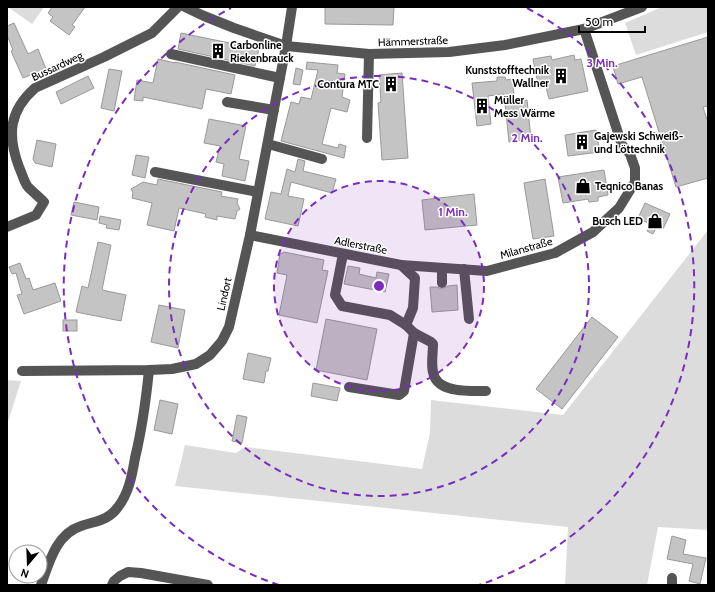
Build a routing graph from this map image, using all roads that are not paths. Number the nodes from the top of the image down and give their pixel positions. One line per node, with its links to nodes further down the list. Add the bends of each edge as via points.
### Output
1 (178, 7): 17 (street, Bussardweg, via 152,33 35,88 26,96 12,125 15,156 27,186 44,202 36,215)
2 (185, 7): 6 (street, Hämmerstraße)
3 (292, 7): 6 (street, Lindort)
4 (642, 7): 5 (street, Hämmerstraße)
5 (584, 29): 8 (street, Hämmerstraße, via 533,40 449,52); 22 (street, Milanstraße, via 622,145 630,154 635,168 634,182 619,208 593,232 555,253 487,271)
6 (286, 46): 8 (street, Hämmerstraße); 9 (street, Lindort)
7 (171, 54): 9 (street)
8 (369, 54): 12 (street)
9 (280, 78): 11 (street, Lindort)
10 (227, 102): 11 (street)
11 (274, 110): 13 (street, Lindort)
12 (368, 138)
13 (268, 144): 14 (street); 16 (street, Lindort)
14 (322, 159)
15 (155, 172): 16 (street)
16 (258, 192): 18 (street, Lindort)
17 (7, 227)
18 (250, 235): 19 (street, Adlerstraße); 27 (street, Lindort, via 229,327 222,342 210,355 196,364)
19 (343, 254): 20 (street, Adlerstraße); 25 (street, via 335,295 342,306 390,315)
20 (401, 265): 21 (street, Milanstraße); 25 (street, via 415,278 413,308)
21 (442, 268): 22 (street, Milanstraße); 23 (street)
22 (464, 269): 24 (street)
23 (442, 283)
24 (468, 319)
25 (406, 325): 26 (street)
26 (414, 333): 29 (street, via 404,391 399,395); 30 (street, via 433,344 433,369 439,383 456,390)
27 (149, 370): 28 (street, Lindort); 31 (street, via 141,433 126,494 118,508 104,520 81,526 63,538 56,548)
28 (22, 371)
29 (350, 387)
30 (486, 391)
31 (42, 585)
32 (112, 585): 33 (street, via 128,572)
33 (208, 585)

